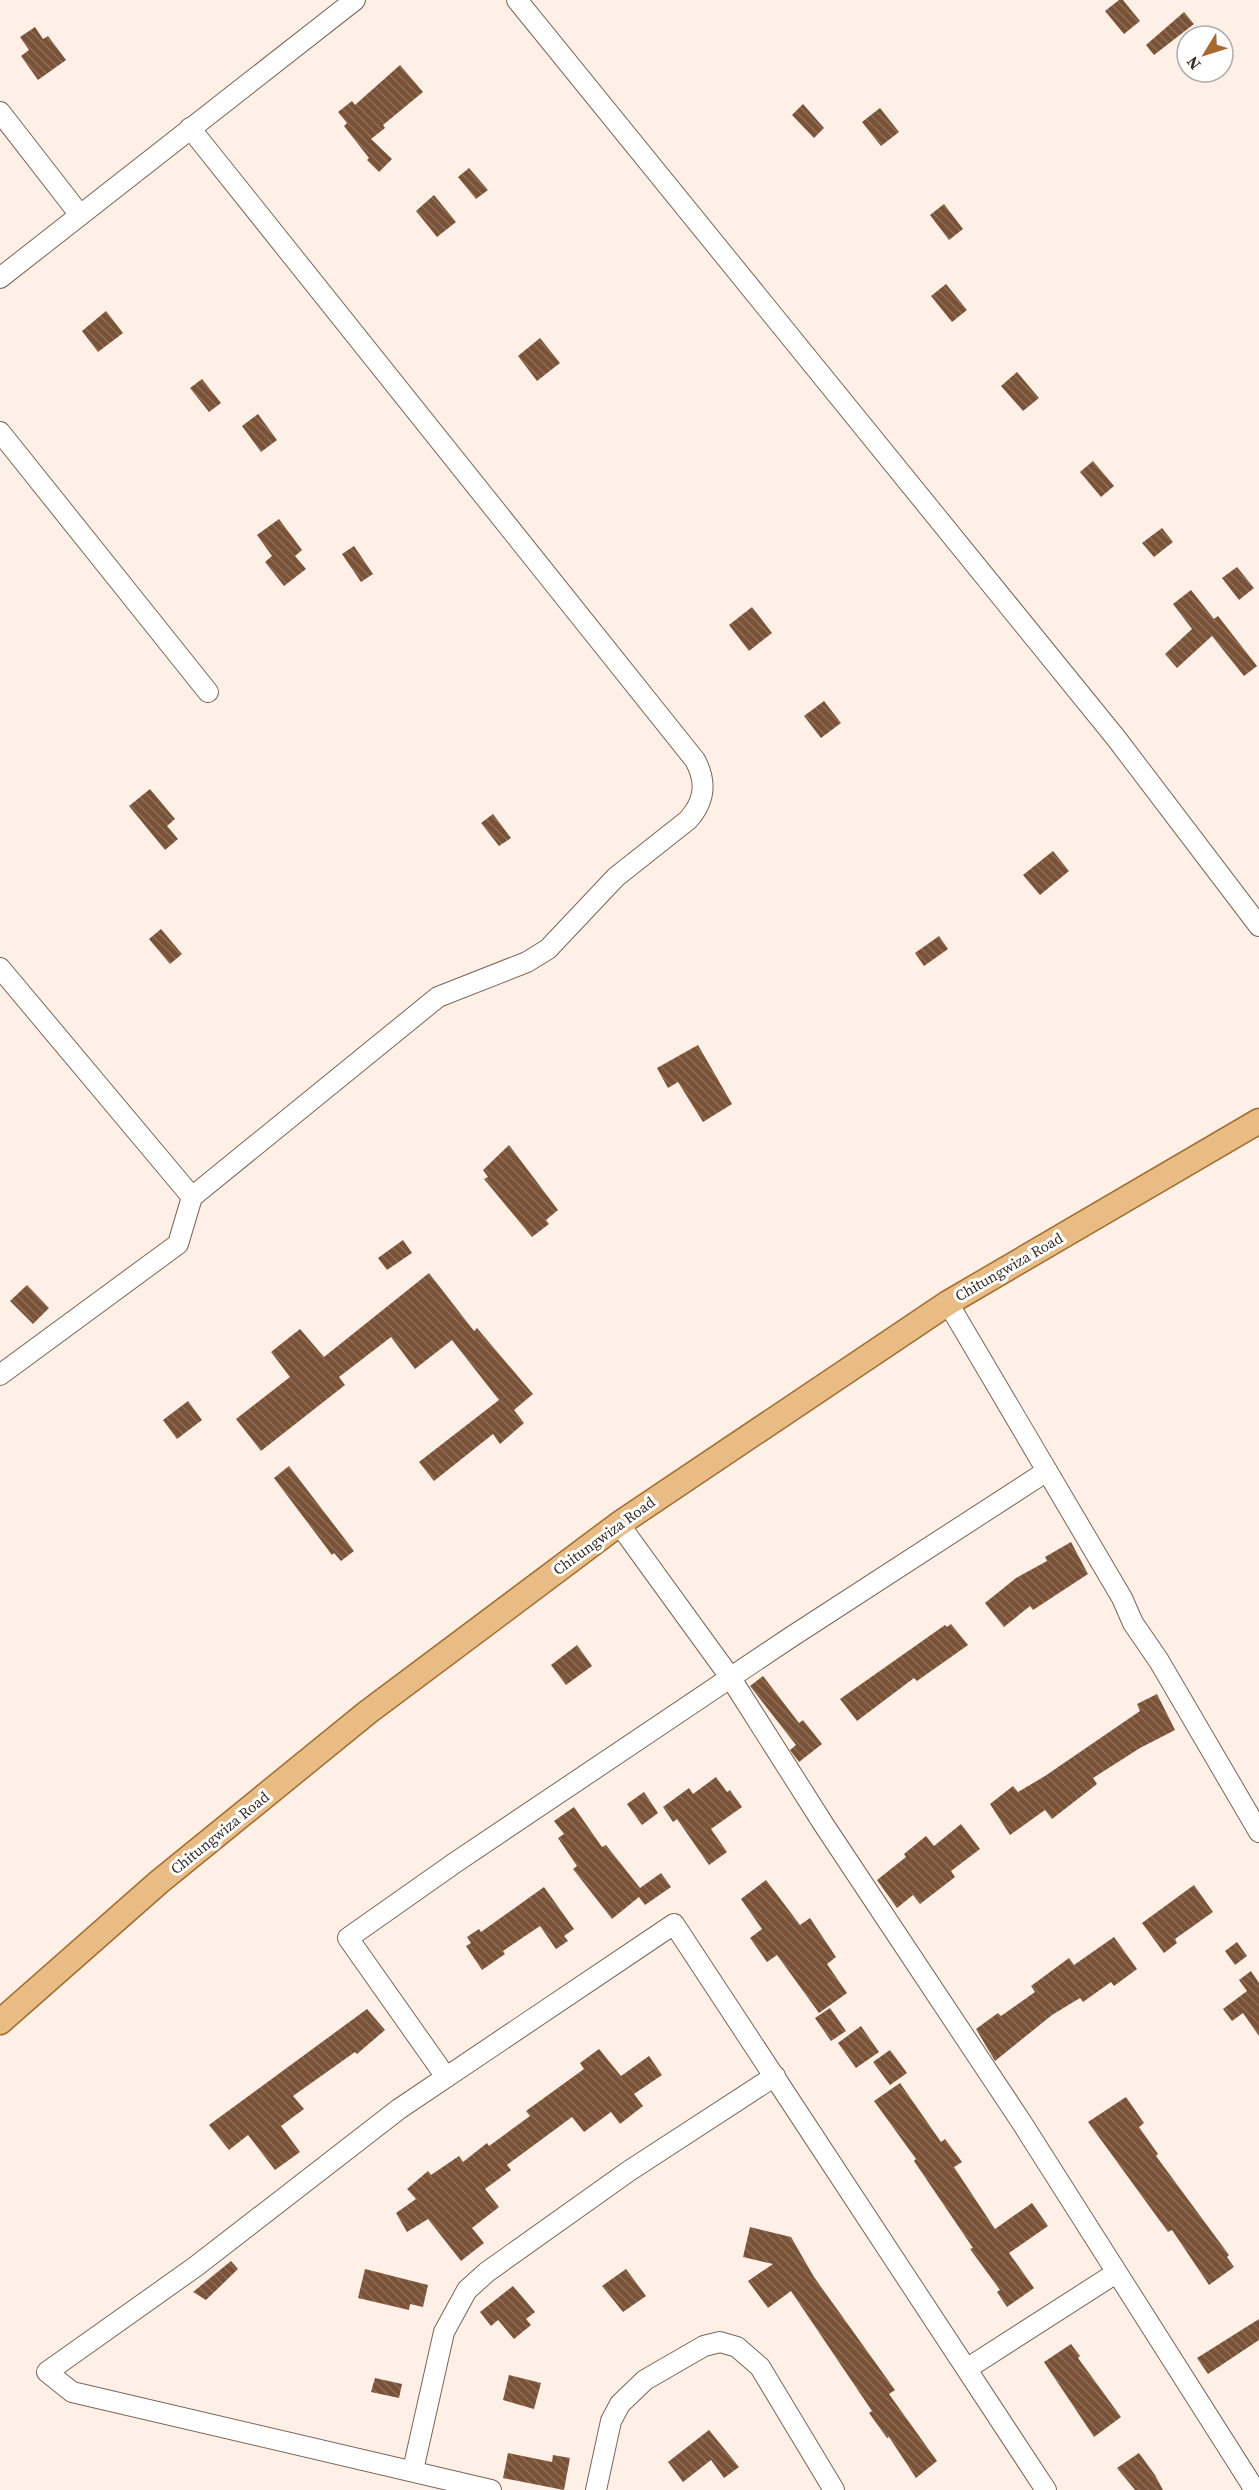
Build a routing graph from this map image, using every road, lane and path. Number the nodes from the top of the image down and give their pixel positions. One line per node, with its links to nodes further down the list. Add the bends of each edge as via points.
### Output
1 (354, 0): 4 (street)
2 (517, 0): 9 (street, via 1116,738)
3 (0, 112): 5 (street)
4 (190, 128): 5 (street); 12 (street, via 695,760 704,785 697,810 688,820 616,877 548,949 503,973 438,997)
5 (80, 215): 6 (street)
6 (0, 278)
7 (0, 432): 8 (street)
8 (208, 692)
9 (1259, 926)
10 (0, 968): 12 (street)
11 (1259, 1120): 13 (main road, Chitungwiza Road)
12 (192, 1197): 14 (street, via 178,1244)
13 (948, 1303): 15 (street); 16 (main road, Chitungwiza Road)
14 (0, 1375)
15 (1047, 1471): 17 (street); 18 (street)
16 (619, 1524): 17 (street); 19 (main road, Chitungwiza Road, via 359,1720 159,1882)
17 (730, 1677): 21 (street, via 348,1938); 22 (street)
18 (1259, 1832)
19 (0, 2022)
20 (776, 2076): 21 (street, via 674,1924); 23 (street); 24 (street, via 629,2171 467,2290 444,2332)
21 (446, 2077): 24 (street, via 377,2125 195,2267 47,2372 72,2392)
22 (1116, 2273): 23 (street); 29 (street)
23 (968, 2368): 28 (street)
24 (413, 2470): 25 (street)
25 (491, 2490)
26 (596, 2490): 27 (street, via 611,2421 620,2404 645,2380 704,2346 720,2342 737,2347 760,2367)
27 (834, 2490)
28 (1046, 2490)
29 (1255, 2490)

